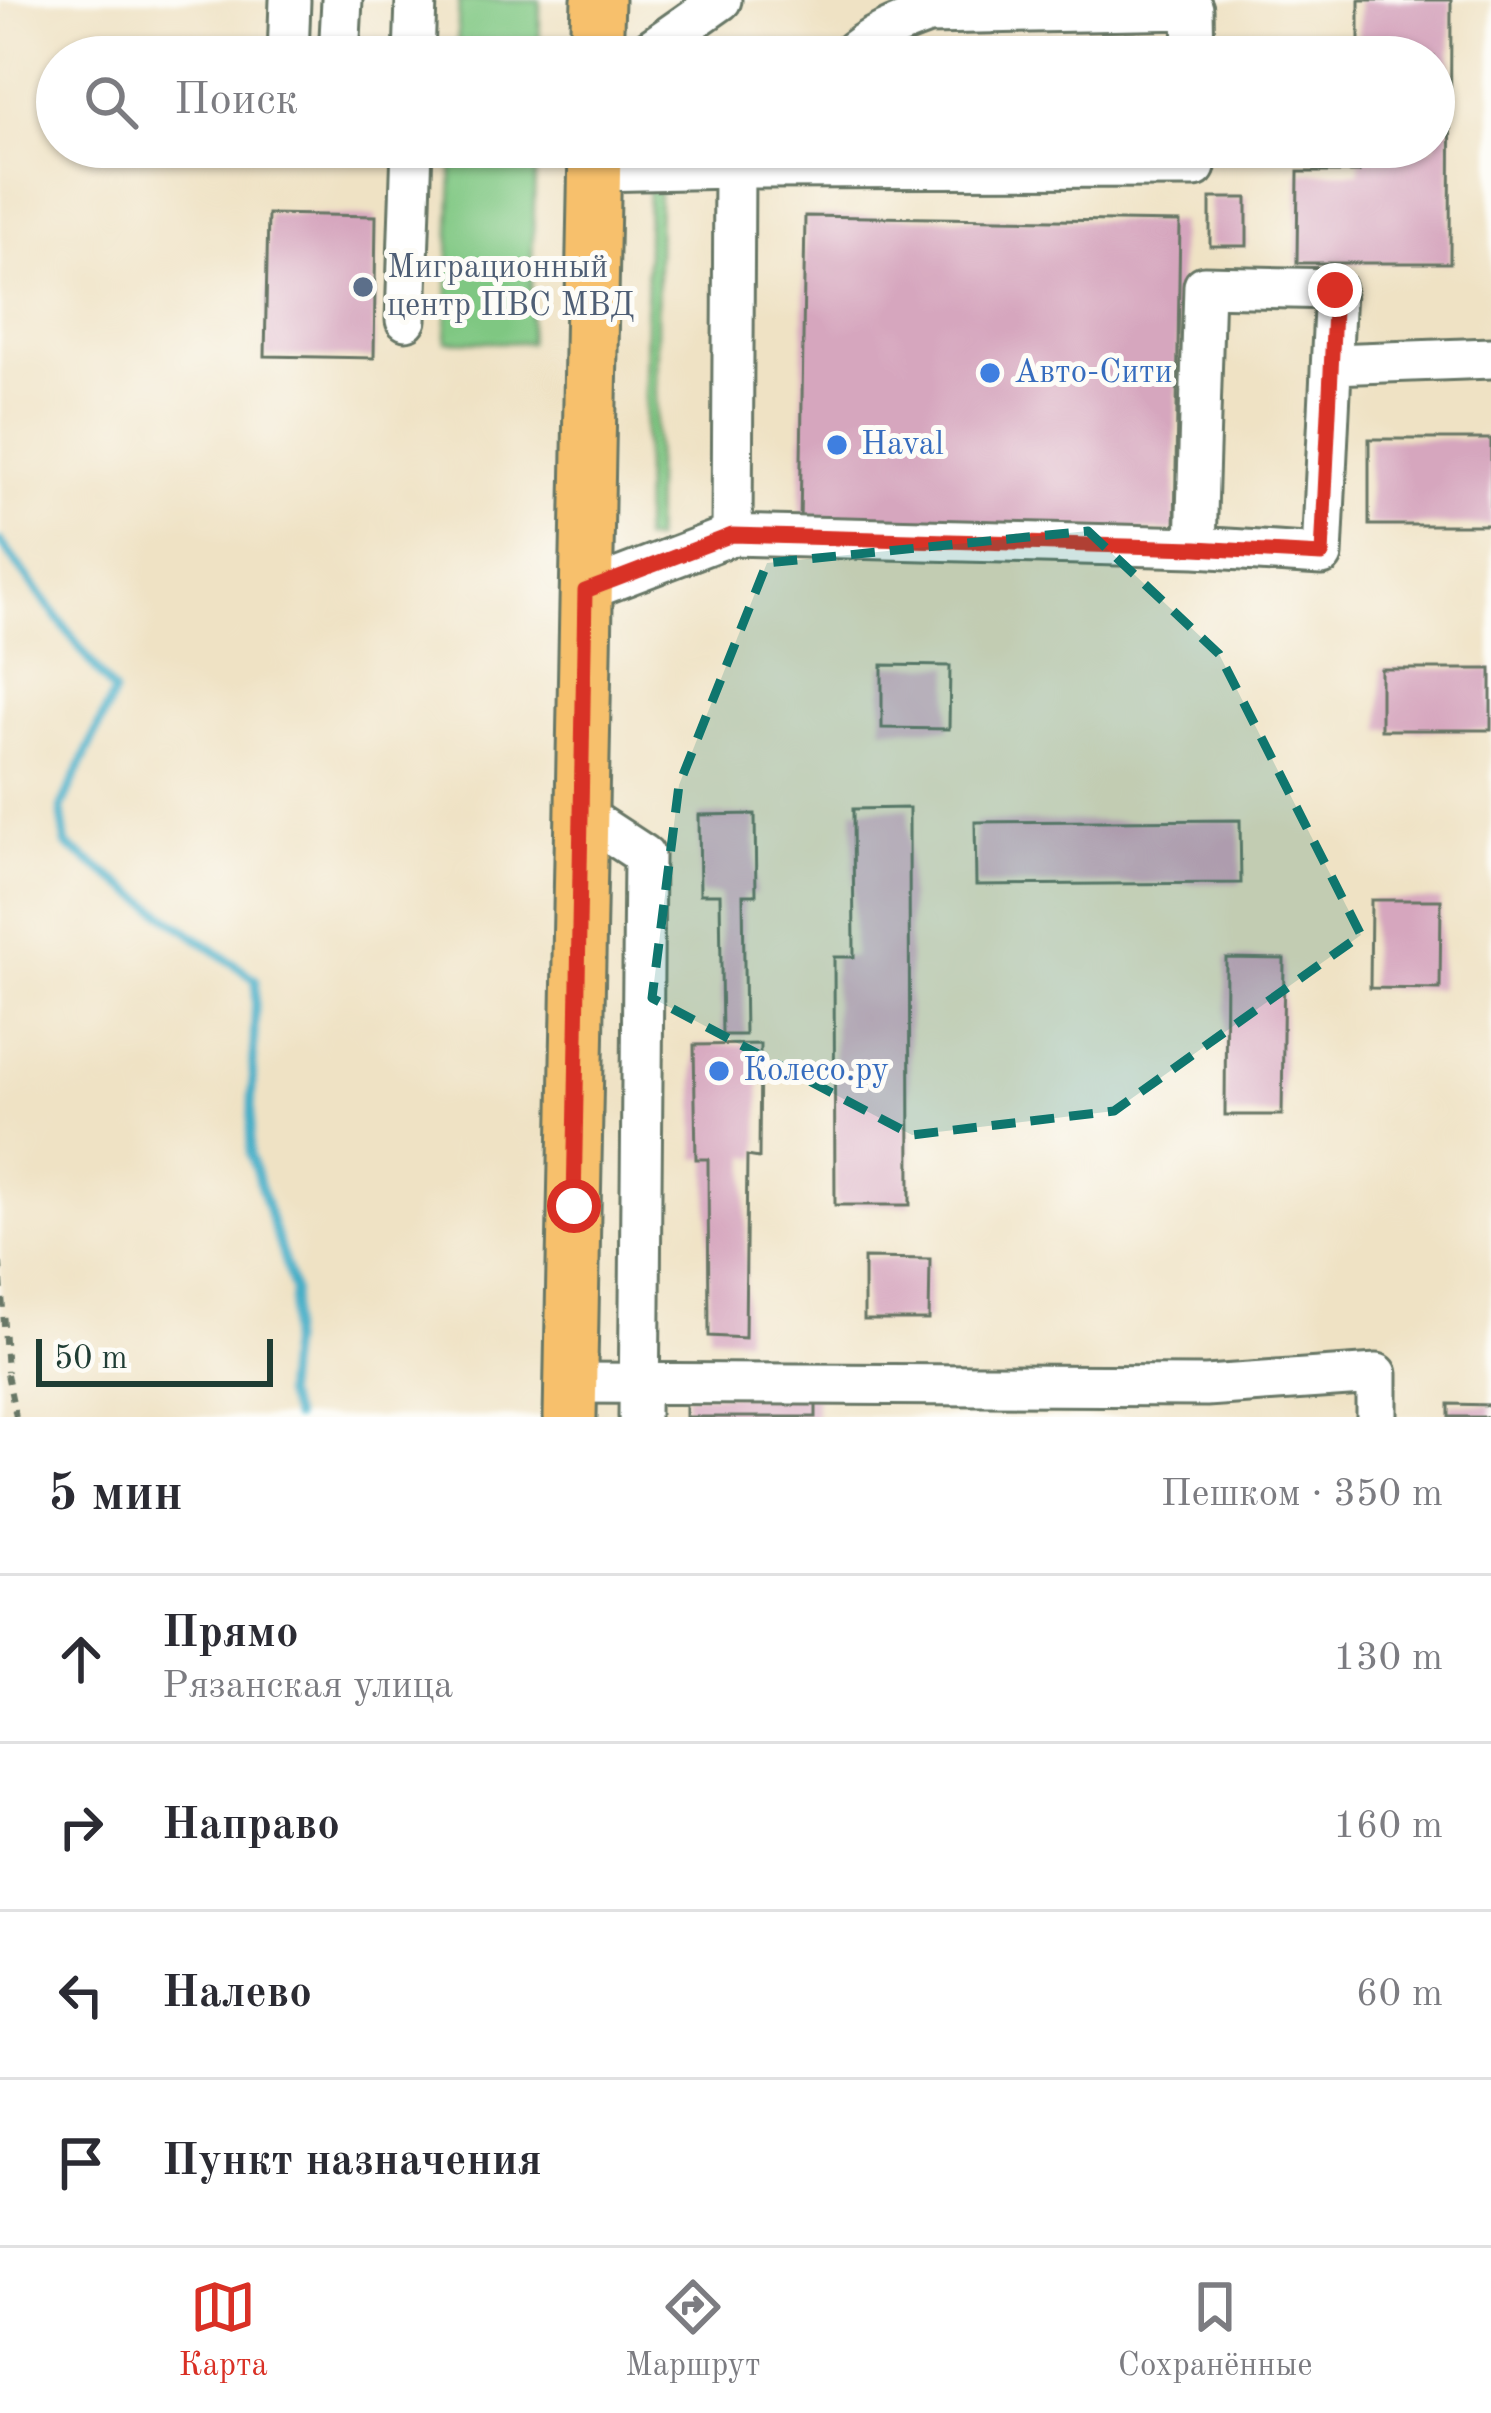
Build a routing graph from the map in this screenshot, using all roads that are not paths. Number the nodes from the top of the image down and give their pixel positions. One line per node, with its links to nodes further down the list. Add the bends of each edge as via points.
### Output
1 (290, 0): 6 (street)
2 (342, 0): 7 (street)
3 (416, 0): 8 (street)
4 (598, 0): 9 (main road)
5 (708, 4): 10 (street)
6 (289, 36)
7 (340, 36)
8 (415, 36)
9 (597, 36)
10 (667, 36)
11 (878, 36): 12 (street, via 928,14 1193,9)
12 (1194, 36)
13 (411, 168): 16 (street)
14 (595, 168): 21 (main road)
15 (745, 168): 19 (street)
16 (406, 320)
17 (1491, 358): 18 (street)
18 (1333, 364): 20 (street, via 1322,555); 20 (street, via 1335,290 1204,286)
19 (732, 535): 20 (street); 21 (street)
20 (1196, 548)
21 (585, 591): 22 (main road)
22 (580, 813): 23 (main road); 24 (street, via 644,855)
23 (570, 1400): 24 (street)
24 (639, 1400): 25 (street, via 862,1384)
25 (991, 1401): 26 (street, via 1377,1374)
26 (1377, 1417)

